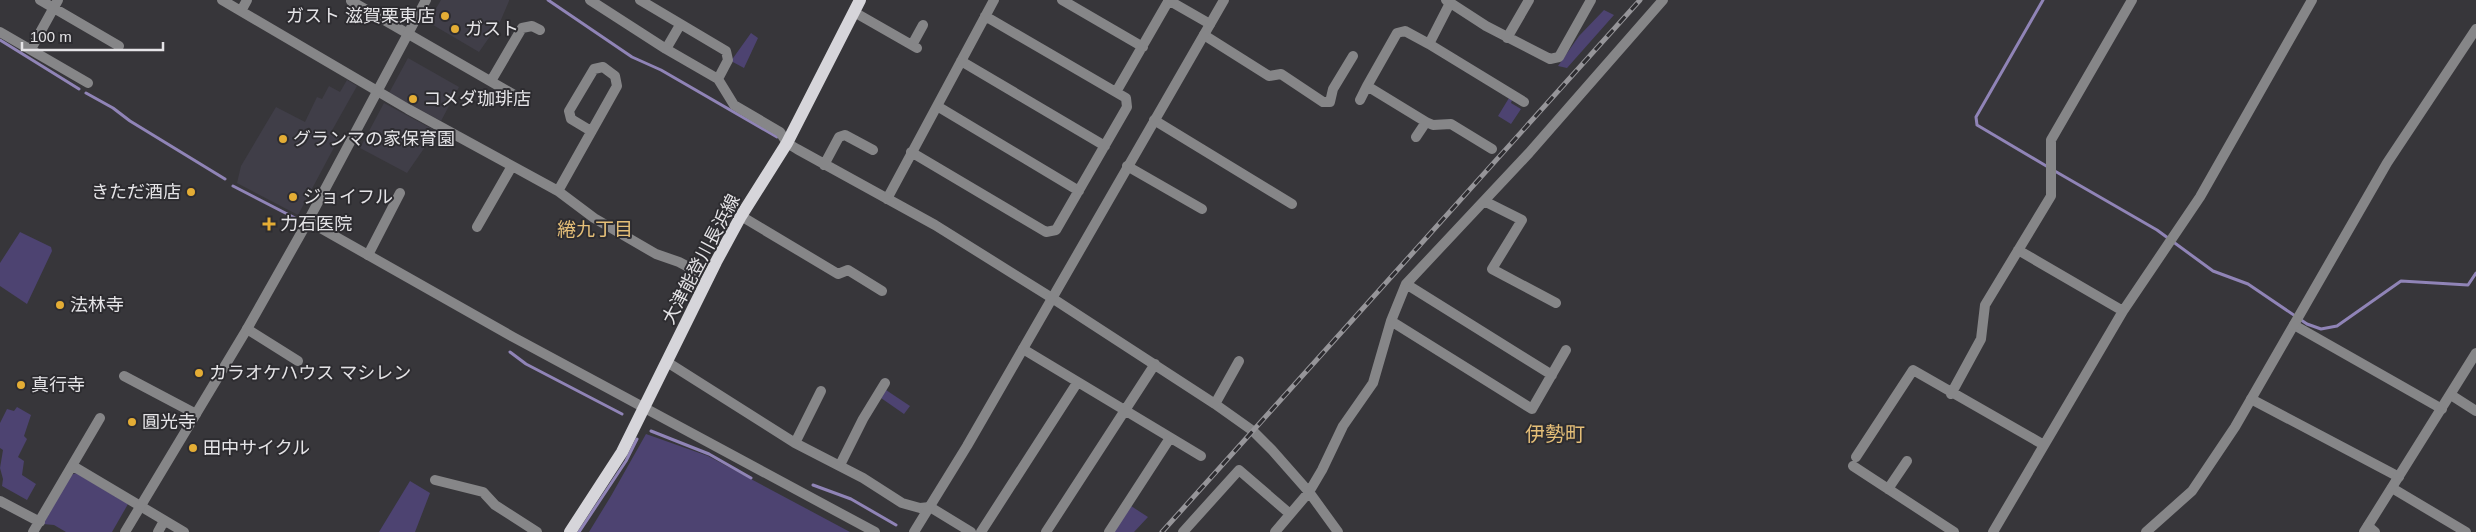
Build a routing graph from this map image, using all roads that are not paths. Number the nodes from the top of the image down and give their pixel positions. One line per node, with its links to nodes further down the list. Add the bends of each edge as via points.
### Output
1 (40, 0): 18 (street)
2 (222, 0): 20 (street)
3 (247, 0): 20 (street)
4 (426, 0): 28 (street)
5 (590, 0): 35 (street)
6 (640, 0): 23 (street)
7 (994, 0): 21 (street)
8 (1062, 0): 33 (street)
9 (1169, 0): 22 (street); 33 (street)
10 (1224, 0): 22 (street)
11 (1529, 0): 30 (street)
12 (1591, 0): 30 (street, via 1559,57 1550,59)
13 (1664, 0): 64 (street)
14 (2132, 0): 70 (street, via 2051,140 2051,196)
15 (2312, 0): 77 (street, via 2200,197)
16 (351, 1): 28 (street)
17 (1448, 1): 30 (street); 31 (street)
18 (56, 4): 32 (street); 34 (street)
19 (857, 6): 24 (street, via 915,46); 52 (main road, 大津能登川長浜線)
20 (241, 11): 42 (street)
21 (985, 16): 37 (street); 43 (street)
22 (1210, 24): 29 (street)
23 (680, 25): 35 (street); 38 (street, via 726,51 728,60)
24 (923, 25)
25 (2476, 29): 79 (street, via 2387,163)
26 (540, 30): 39 (street, via 532,26 522,28)
27 (0, 32): 34 (street)
28 (408, 33): 39 (street); 42 (street)
29 (1204, 35): 36 (street, via 1269,76 1281,74 1324,102 1330,102 1333,90); 48 (street)
30 (1507, 38)
31 (1429, 44): 41 (street, via 1405,31 1397,33); 46 (street)
32 (119, 46)
33 (1143, 47): 43 (street)
34 (31, 48): 40 (street)
35 (666, 49): 38 (street)
36 (1353, 56)
37 (961, 62): 47 (street); 53 (street)
38 (718, 78): 52 (street, via 734,105 780,132)
39 (491, 81): 44 (street)
40 (88, 82)
41 (1367, 86): 45 (street); 49 (street)
42 (378, 91): 58 (street); 68 (street)
43 (1116, 92): 53 (street, via 1126,98 1127,107)
44 (518, 97)
45 (1360, 100)
46 (1524, 102)
47 (937, 106): 56 (street); 61 (street)
48 (1154, 120): 59 (street); 65 (street)
49 (1426, 122): 51 (street); 54 (street, via 1433,126 1451,124)
50 (591, 130): 50 (street, via 617,86 615,76 602,67 594,69 569,112 571,119); 60 (street)
51 (1416, 137)
52 (787, 143): 57 (street); 67 (main road, 大津能登川長浜線)
53 (1105, 146): 61 (street)
54 (1492, 149)
55 (873, 150): 57 (street, via 845,135 839,137)
56 (911, 152): 61 (street, via 1046,232 1056,230); 63 (street)
57 (824, 165): 63 (street)
58 (512, 166): 60 (street); 69 (street)
59 (1127, 166): 66 (street); 75 (street)
60 (558, 191): 72 (street, via 594,218 656,254)
61 (1079, 191)
62 (400, 193): 71 (street)
63 (887, 199): 75 (street)
64 (1484, 201): 73 (street); 76 (street, via 1522,220 1492,269)
65 (1292, 204)
66 (1202, 210)
67 (741, 216): 72 (main road, 大津能登川長浜線); 74 (street, via 838,274 848,270)
68 (308, 220): 71 (street); 80 (street)
69 (477, 227)
70 (2018, 250): 77 (street); 93 (street, via 1985,305 1981,339)
71 (368, 255): 97 (street)
72 (709, 278): 86 (main road, 大津能登川長浜線)
73 (1406, 284): 78 (street); 88 (street)
74 (882, 291)
75 (1052, 298): 81 (street); 87 (street)
76 (1556, 303)
77 (2123, 311): 105 (street)
78 (1391, 322): 88 (street, via 1532,409); 114 (street, via 1373,383 1342,426)
79 (2294, 325): 95 (street); 98 (street)
80 (247, 329): 84 (street); 101 (street)
81 (1023, 349): 91 (street); 117 (street)
82 (1566, 350): 88 (street)
83 (2476, 352): 94 (street)
84 (298, 361)
85 (1239, 361): 96 (street)
86 (667, 362): 97 (main road, 大津能登川長浜線); 104 (street)
87 (1155, 364): 96 (street); 99 (street)
88 (1552, 375)
89 (124, 376): 101 (street)
90 (885, 383): 108 (street)
91 (1077, 383): 99 (street); 131 (street)
92 (821, 391): 104 (street)
93 (1952, 394): 105 (street); 113 (street, via 1913,370 1855,462)
94 (2451, 395): 98 (street); 100 (street)
95 (2251, 399): 110 (street); 139 (street, via 2192,491)
96 (1215, 404): 114 (street, via 1257,435)
97 (643, 408): 127 (main road, 大津能登川長浜線, via 622,452); 128 (street)
98 (2442, 409): 110 (street)
99 (1124, 411): 103 (street); 132 (street)
100 (2476, 411)
101 (196, 414): 116 (street)
102 (100, 418): 109 (street)
103 (1170, 438): 106 (street); 133 (street)
104 (795, 443): 108 (street)
105 (2044, 445): 138 (street)
106 (1201, 456)
107 (1907, 461): 113 (street)
108 (840, 465): 117 (street, via 902,503)
109 (73, 466): 116 (street); 120 (street)
110 (2399, 477): 112 (street)
111 (435, 480): 126 (street, via 483,492 495,505)
112 (2392, 488): 121 (street); 140 (street)
113 (1888, 489): 137 (street)
114 (1309, 492): 118 (street); 136 (street)
115 (0, 501): 120 (street)
116 (140, 507): 119 (street); 123 (street)
117 (930, 507): 129 (street); 130 (street)
118 (1290, 514): 134 (street, via 1239,470); 135 (street)
119 (164, 521): 124 (street); 125 (street)
120 (40, 522): 122 (street)
121 (2369, 530)
122 (33, 532)
123 (125, 532)
124 (158, 532)
125 (184, 532)
126 (537, 532)
127 (570, 532)
128 (875, 532)
129 (914, 532)
130 (971, 532)
131 (981, 532)
132 (1046, 532)
133 (1109, 532)
134 (1183, 532)
135 (1275, 532)
136 (1338, 532)
137 (1954, 532)
138 (1993, 532)
139 (2146, 532)
140 (2466, 532)

